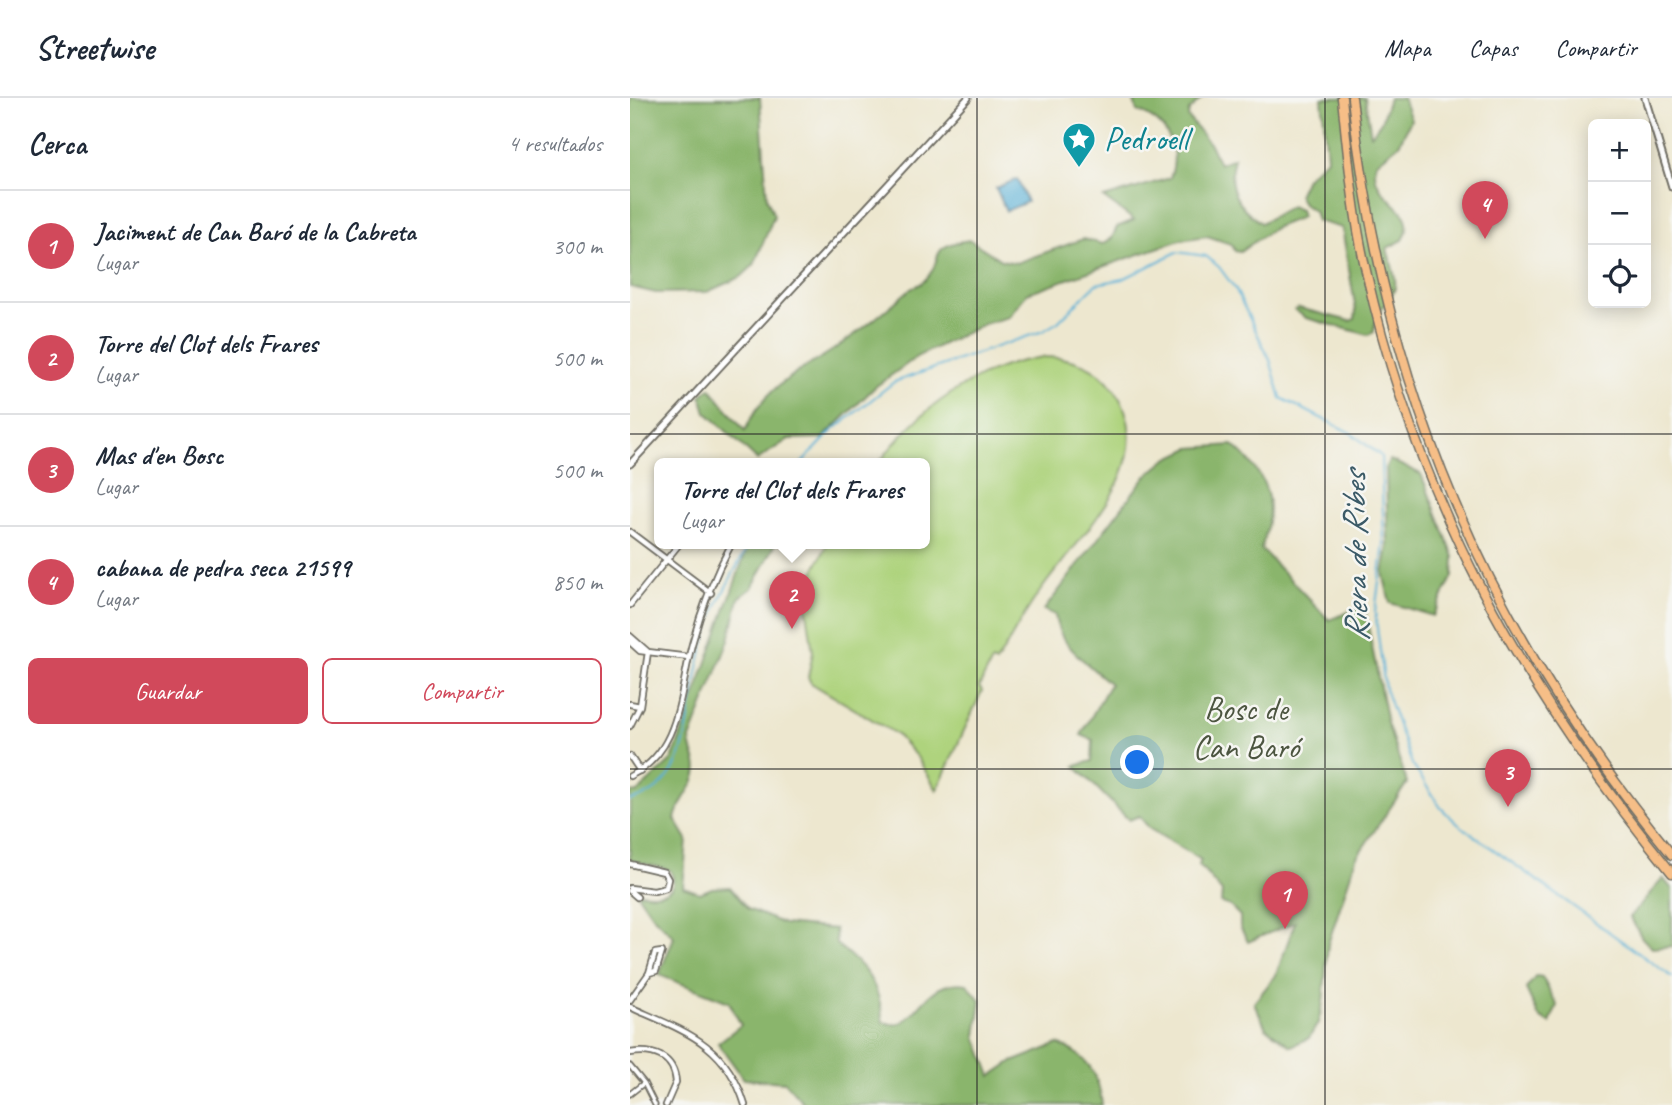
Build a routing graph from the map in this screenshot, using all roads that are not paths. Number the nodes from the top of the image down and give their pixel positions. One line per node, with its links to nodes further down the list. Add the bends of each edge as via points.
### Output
1 (968, 98): 8 (street)
2 (1336, 98): 7 (highway)
3 (1342, 98): 7 (highway)
4 (1645, 98): 6 (street)
5 (1352, 99): 25 (highway, via 1365,202 1389,314 1444,483 1520,638 1575,727)
6 (1672, 187)
7 (1353, 203): 27 (highway, via 1388,357 1428,475 1471,573 1564,731)
8 (630, 464)
9 (631, 531): 12 (street)
10 (675, 549): 12 (street)
11 (729, 549): 13 (street)
12 (667, 560): 13 (street); 14 (street)
13 (710, 593): 18 (street)
14 (630, 605)
15 (630, 636): 17 (street)
16 (630, 642): 17 (street)
17 (648, 652): 18 (street); 20 (street)
18 (689, 657): 23 (street, via 670,736 664,749)
19 (630, 704): 20 (street)
20 (640, 706): 21 (street)
21 (630, 726)
22 (630, 757): 23 (street)
23 (640, 771): 24 (street)
24 (630, 776)
25 (1672, 855)
26 (630, 864): 28 (street, via 667,875 668,884 663,890)
27 (1672, 873)
28 (630, 890): 29 (street)
29 (637, 897)
30 (649, 973): 30 (street, via 656,971 663,956 660,951); 31 (street)
31 (630, 1000)
32 (630, 1007): 39 (street, via 711,1048 731,1072)
33 (630, 1053): 38 (street, via 653,1052 670,1063 676,1082)
34 (630, 1066): 35 (street)
35 (644, 1083): 36 (street); 37 (street)
36 (630, 1094)
37 (655, 1105)
38 (666, 1105)
39 (745, 1105)

